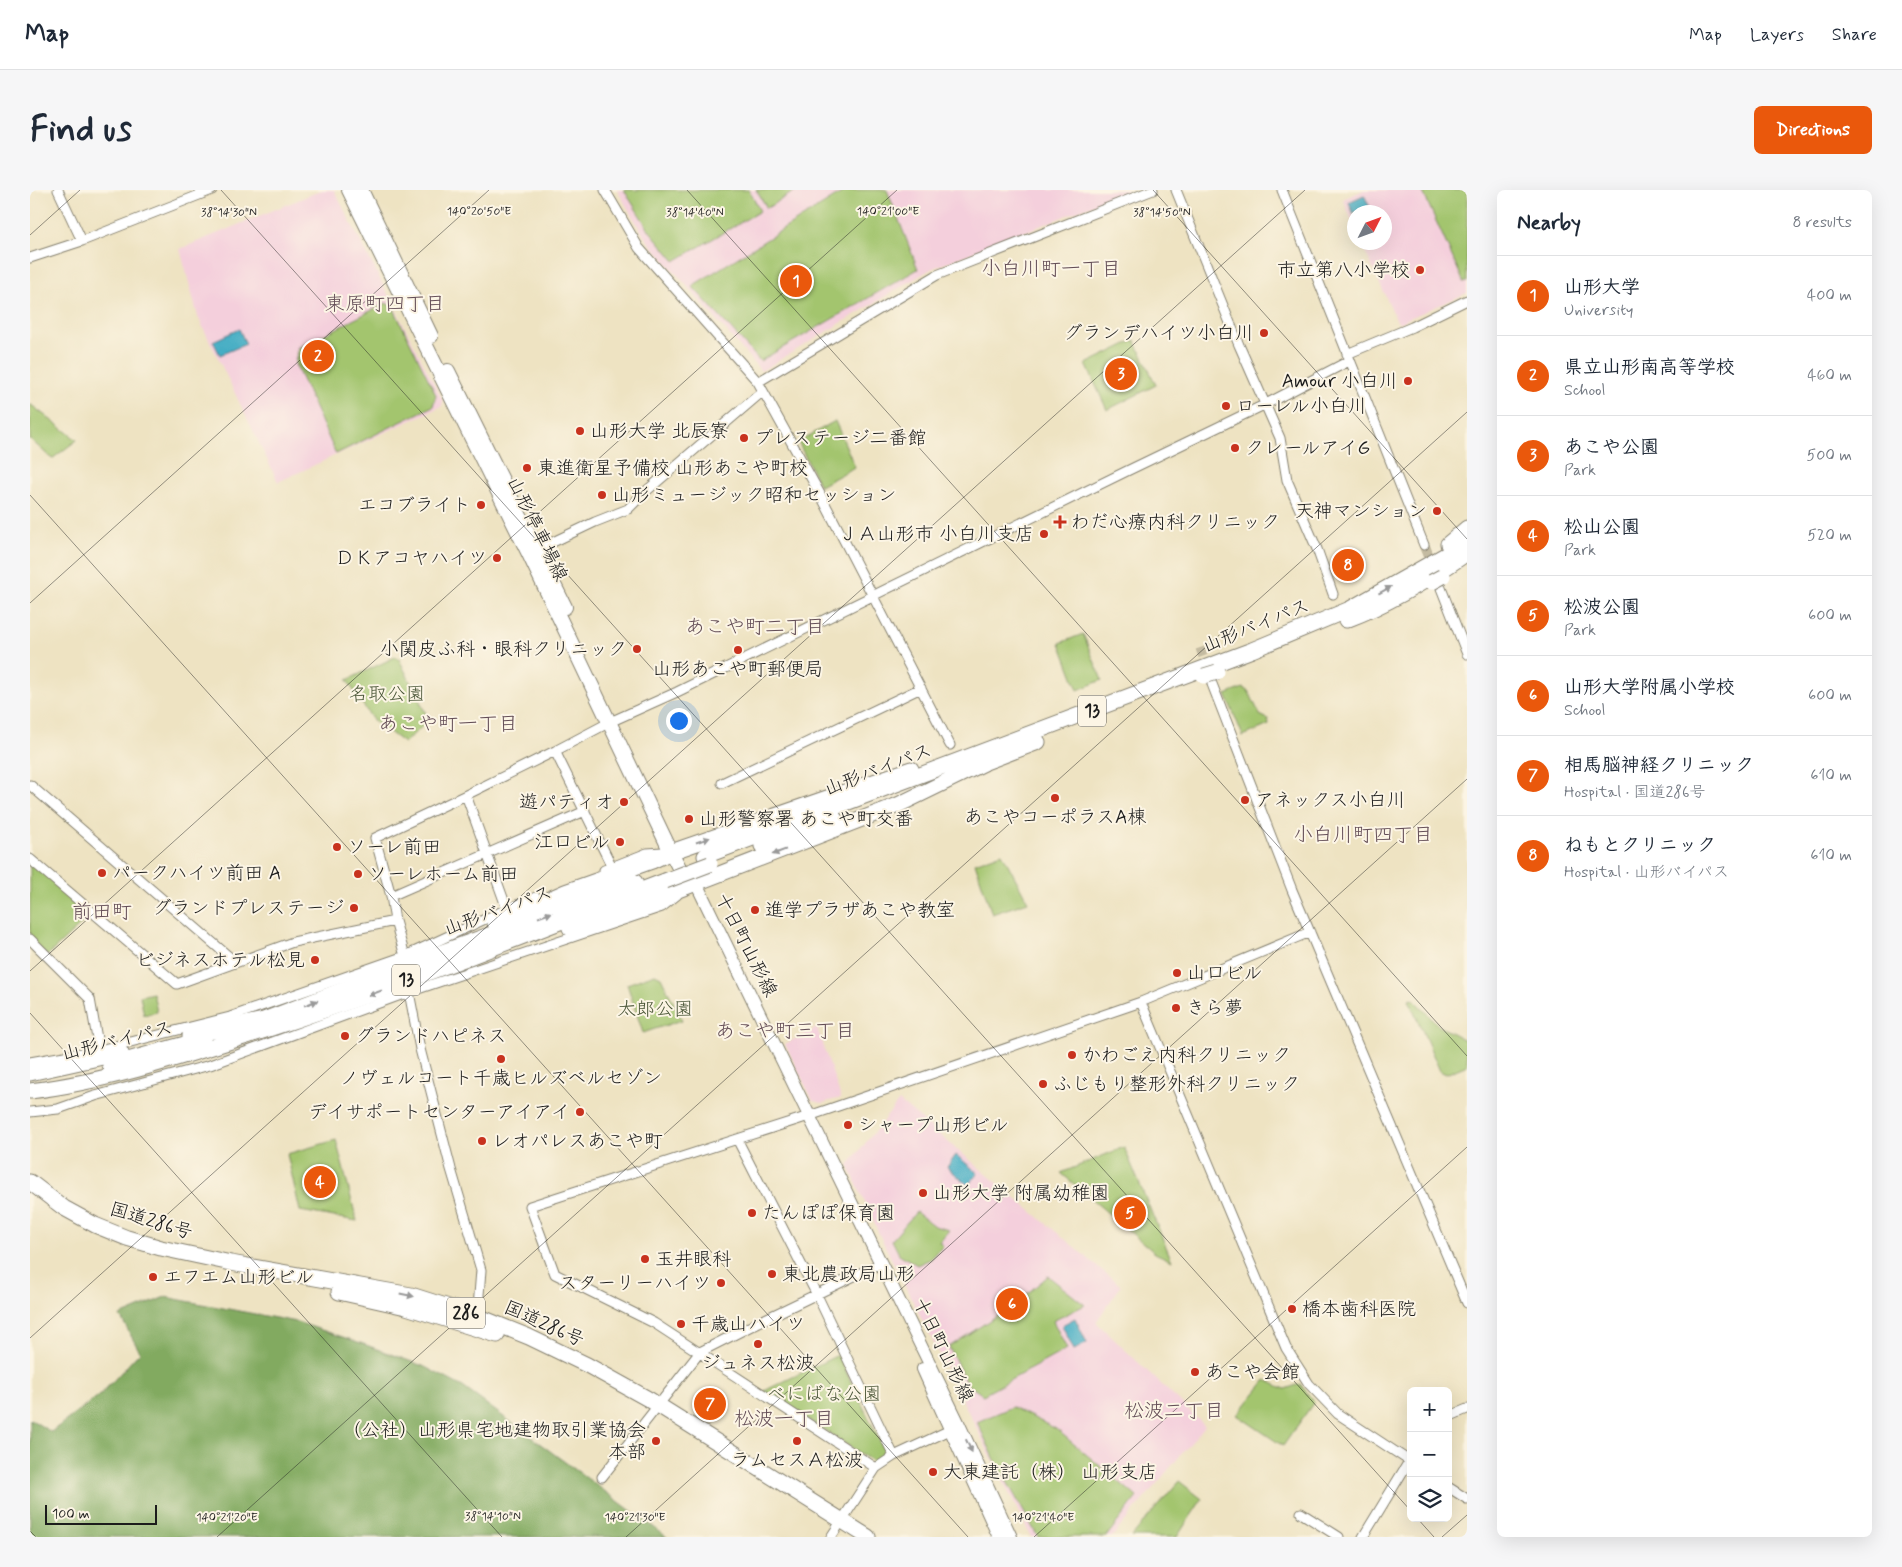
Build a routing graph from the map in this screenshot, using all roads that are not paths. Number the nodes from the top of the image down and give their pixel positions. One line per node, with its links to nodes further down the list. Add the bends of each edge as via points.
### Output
1 (58, 190): 9 (street)
2 (212, 190): 9 (street)
3 (349, 190): 19 (main road, 山形停車場線)
4 (361, 190): 19 (main road, 山形停車場線)
5 (604, 190): 13 (street, via 639,248)
6 (1153, 190): 13 (street, via 937,275)
7 (1176, 190): 15 (street)
8 (1282, 190): 12 (street)
9 (82, 241): 10 (street)
10 (30, 258)
11 (1467, 300): 12 (street)
12 (1348, 358): 15 (street); 18 (street)
13 (758, 382): 14 (street)
14 (763, 391): 19 (street, via 628,509); 25 (street)
15 (1266, 404): 24 (street, via 1280,438 1287,480); 25 (street)
16 (1467, 528): 22 (highway)
17 (1467, 541): 22 (highway, 山形バイパス / 13)
18 (1424, 545)
19 (533, 552): 30 (main road, 山形停車場線)
20 (1467, 553): 26 (highway, 山形バイパス / 13, via 1413,589)
21 (1467, 564): 23 (highway)
22 (1407, 578): 31 (highway, 山形バイパス / 13, one-way to 22, via 1252,650 1350,609)
23 (1439, 582): 26 (highway); 27 (street)
24 (1333, 594)
25 (872, 596): 29 (street); 30 (street)
26 (1370, 611): 28 (highway, 山形バイパス / 13)
27 (1467, 654)
28 (1211, 677): 34 (highway, 山形バイパス / 13); 48 (street)
29 (921, 688): 32 (street); 35 (street)
30 (614, 720): 33 (street); 39 (main road, 山形停車場線)
31 (1050, 726): 39 (highway, one-way to 31, via 886,776); 42 (highway, 山形バイパス / 13)
32 (950, 745)
33 (555, 751): 37 (street); 38 (street)
34 (984, 763): 42 (highway, 山形バイパス / 13); 44 (highway, one-way to 44, via 898,804)
35 (722, 783)
36 (30, 785): 51 (street)
37 (466, 795): 40 (street); 45 (street, via 375,838)
38 (585, 811): 40 (street); 43 (street)
39 (675, 850): 43 (street, via 647,853); 44 (main road, 山形停車場線); 52 (highway, via 565,892 480,930)
40 (488, 854): 45 (street); 46 (street)
41 (30, 859): 51 (street, via 177,984)
42 (707, 860): 52 (highway, 山形バイパス / 13)
43 (612, 868): 46 (street)
44 (692, 884): 52 (highway, via 483,959); 53 (street, via 662,907); 63 (main road, 十日町山形線)
45 (391, 896): 47 (street)
46 (507, 909): 50 (street)
47 (395, 921): 50 (street); 51 (street, via 293,942)
48 (1310, 932): 54 (street); 69 (street)
49 (30, 939): 56 (street, via 90,999)
50 (404, 956): 56 (street, via 230,1017)
51 (236, 962)
52 (434, 962): 55 (highway, 山形バイパス / 13, via 370,994)
53 (409, 992): 62 (street, via 210,1065 58,1109); 70 (street, via 451,1169 481,1270)
54 (1141, 1002): 63 (street); 77 (street, via 1286,1348 1309,1384 1338,1414)
55 (272, 1023): 58 (highway); 59 (highway, 山形バイパス / 13, via 87,1071); 60 (highway, 山形バイパス / 13, via 142,1068); 61 (highway, via 227,1050 174,1070)
56 (99, 1050): 57 (street)
57 (30, 1062)
58 (30, 1072)
59 (30, 1081)
60 (30, 1090)
61 (30, 1100)
62 (30, 1112)
63 (806, 1116): 64 (street); 67 (main road, 十日町山形線); 87 (main road, 十日町山形線, one-way to 87)
64 (738, 1139): 68 (street); 71 (street, via 530,1206 555,1274 654,1323)
65 (30, 1182): 70 (highway, 国道286号 / 286, one-way to 70, via 64,1208 127,1238 152,1246 411,1296)
66 (30, 1195): 70 (highway, 国道286号 / 286, via 63,1219 91,1233 157,1258)
67 (875, 1266): 68 (street); 75 (main road, 十日町山形線)
68 (816, 1295): 71 (street); 76 (street)
69 (1467, 1303)
70 (476, 1322): 72 (highway, 国道286号 / 286)
71 (700, 1352): 72 (street); 79 (street)
72 (655, 1409): 80 (street); 84 (highway, 国道286号 / 286)
73 (1467, 1409): 74 (street)
74 (1452, 1415)
75 (950, 1430): 76 (street); 86 (main road, 十日町山形線)
76 (894, 1456): 79 (street)
77 (1407, 1458)
78 (1407, 1465): 89 (street)
79 (876, 1468): 84 (street)
80 (602, 1477)
81 (1452, 1490): 82 (street)
82 (1467, 1499)
83 (1301, 1513): 88 (street)
84 (839, 1531): 85 (highway, 国道286号 / 286)
85 (868, 1537)
86 (999, 1537)
87 (1011, 1537)
88 (1339, 1537)
89 (1363, 1537)

